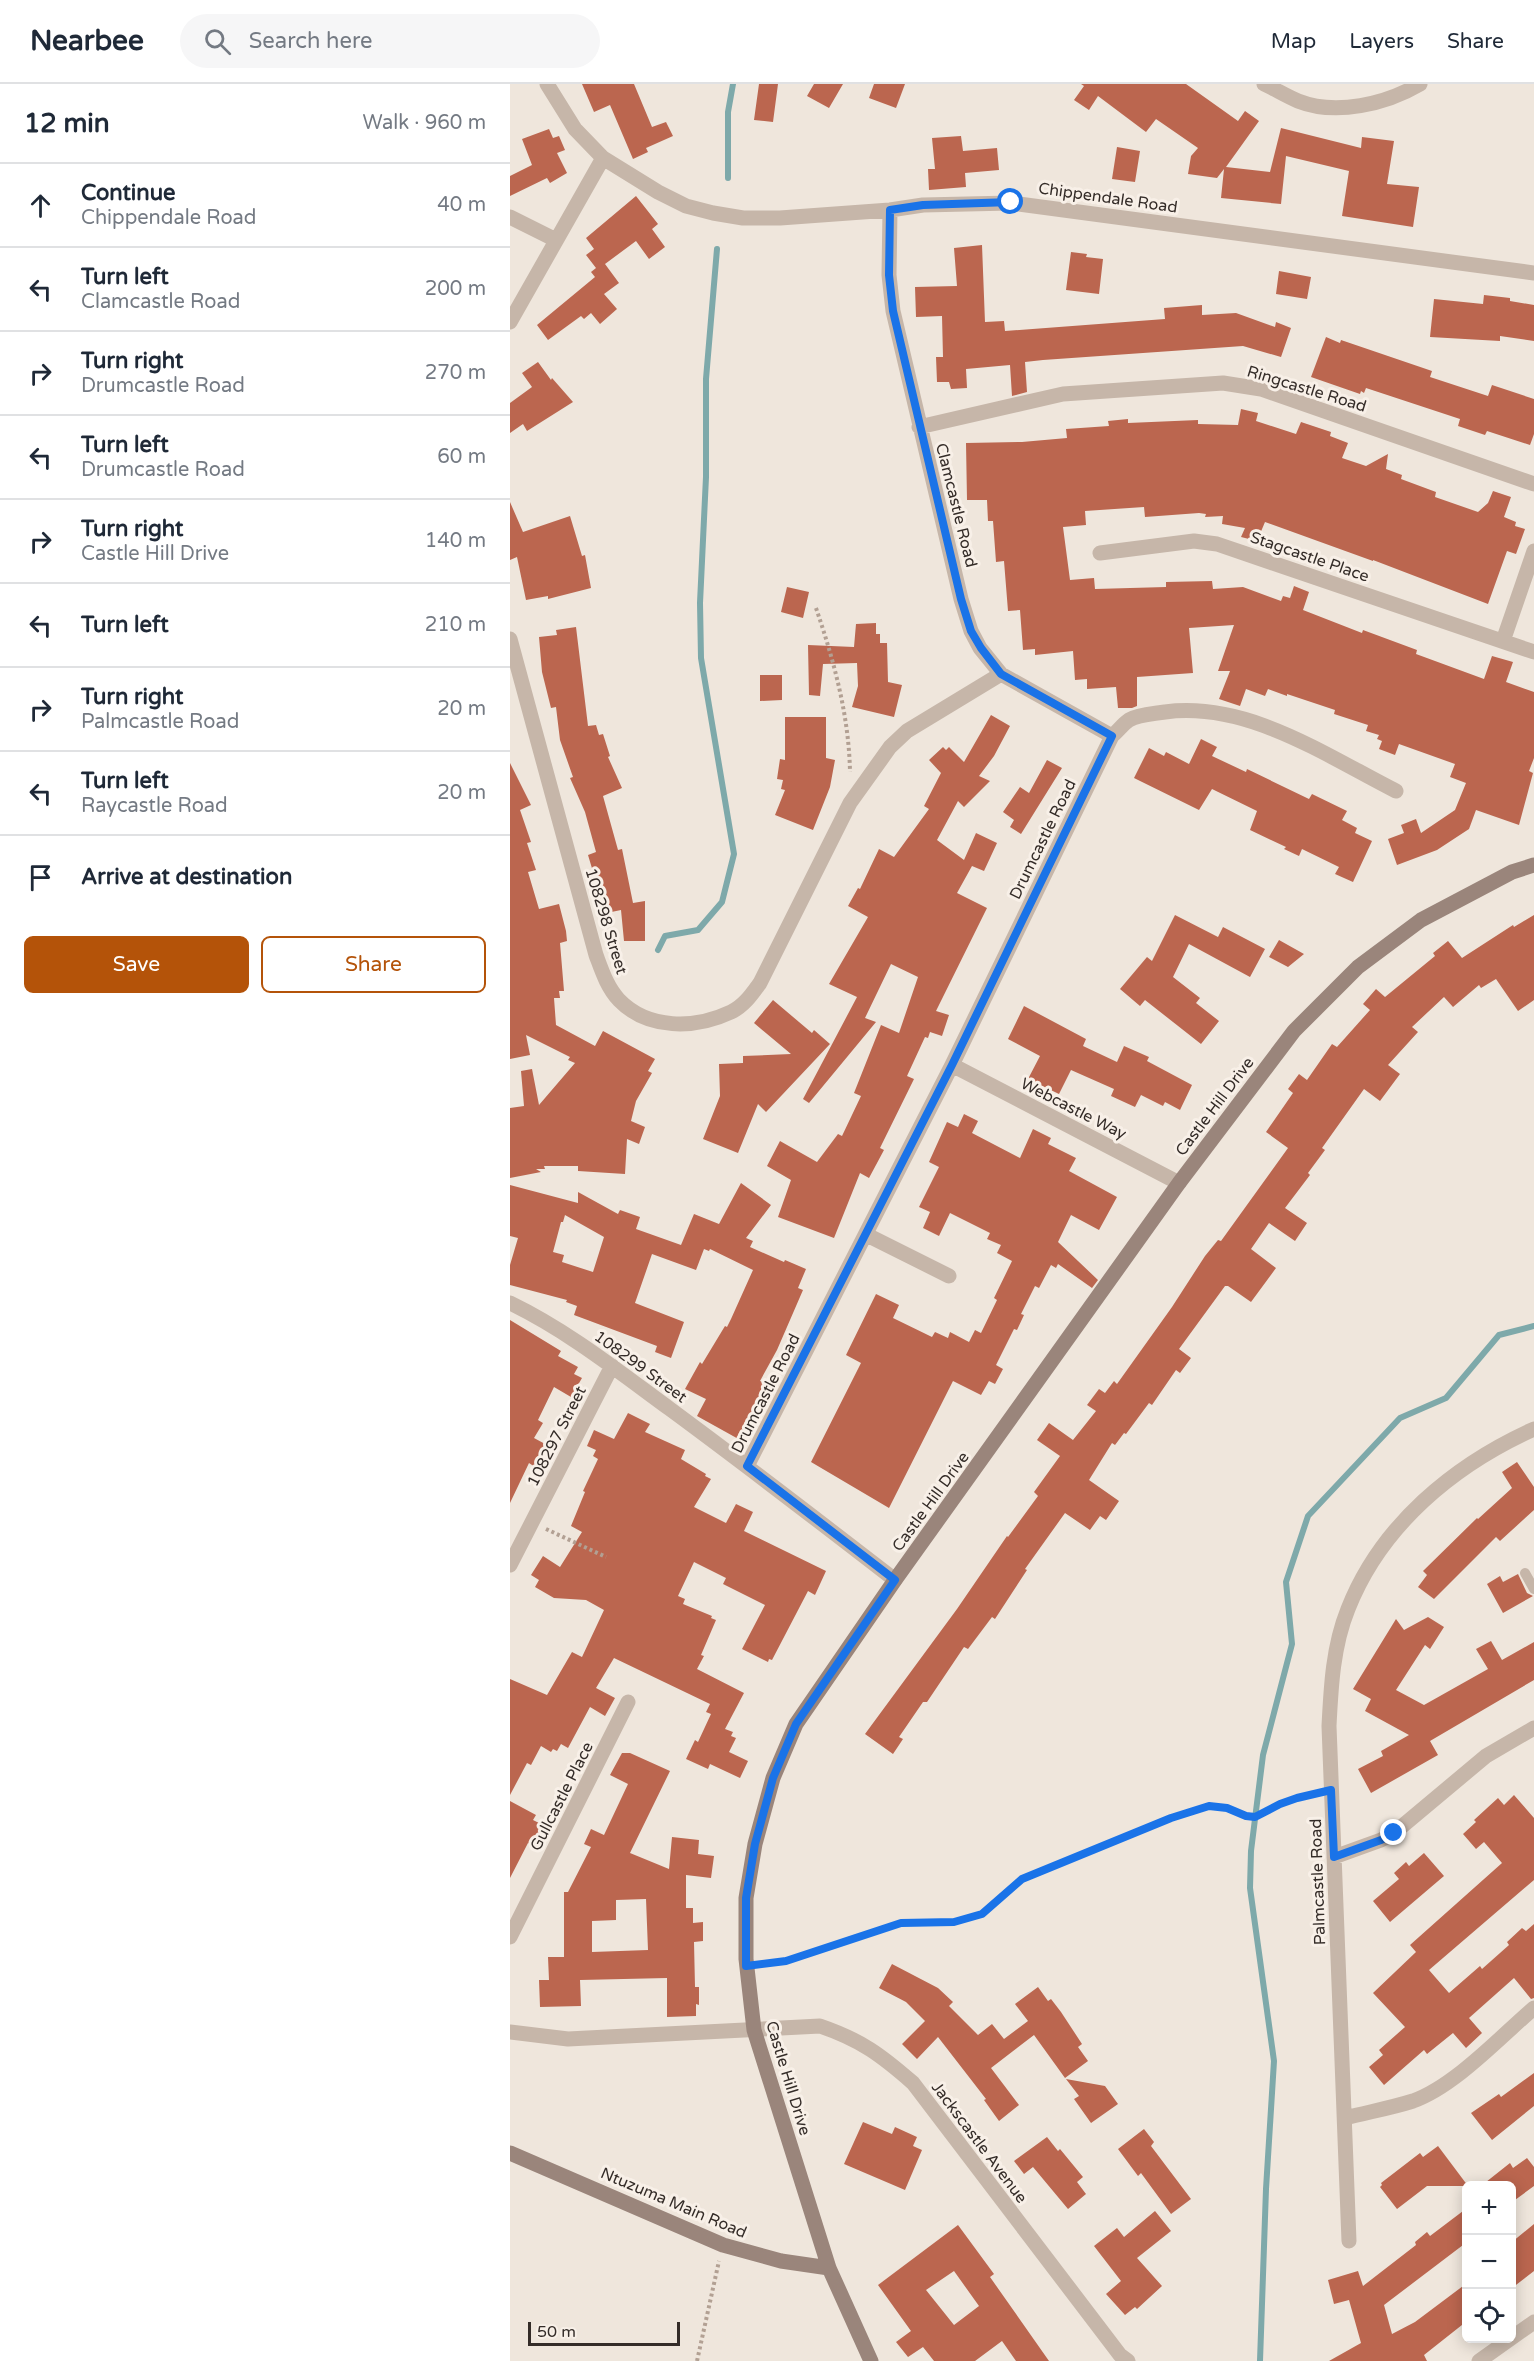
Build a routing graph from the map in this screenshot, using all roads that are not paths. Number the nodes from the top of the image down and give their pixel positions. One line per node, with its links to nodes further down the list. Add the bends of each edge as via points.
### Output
1 (547, 84): 4 (street, Chippendale Road, via 575,129)
2 (1264, 84): 3 (street, via 1299,101 1345,106 1384,101)
3 (1420, 84)
4 (603, 158): 5 (street, Chippendale Road, via 686,206 733,216 780,218); 7 (street)
5 (890, 210): 8 (street, Chippendale Road, via 1011,202); 10 (street, Clamcastle Road, via 893,311)
6 (510, 217): 7 (street)
7 (556, 240): 9 (street)
8 (1534, 273)
9 (510, 322)
10 (920, 427): 11 (street, Ringcastle Road, via 1063,394 1223,383 1261,389); 17 (street, Clamcastle Road, via 971,631)
11 (1534, 484)
12 (1534, 550): 15 (street)
13 (1100, 553): 15 (street, Stagcastle Place, via 1194,541 1217,544)
14 (510, 639): 17 (street, 108298 Street, via 607,984 620,1001 638,1014 657,1022 681,1025 732,1012 748,999 760,983 850,803 890,747 907,731)
15 (1503, 641): 16 (street, Stagcastle Place)
16 (1534, 652)
17 (1001, 674): 18 (street, Clamcastle Road)
18 (1112, 736): 19 (street, Drumcastle Road, via 1130,720 1145,715 1207,711 1242,717 1274,729); 21 (street, Drumcastle Road)
19 (1396, 791)
20 (1534, 865): 22 (street, Castle Hill Drive, via 1512,872 1421,920 1358,967 1294,1031)
21 (952, 1065): 22 (street, Webcastle Way); 23 (street, Drumcastle Road)
22 (1179, 1183): 31 (street, Castle Hill Drive)
23 (867, 1234): 24 (street); 28 (street, Drumcastle Road)
24 (949, 1276)
25 (510, 1303): 26 (street, 108299 Street, via 545,1320)
26 (612, 1366): 28 (street, 108299 Street); 29 (street, 108297 Street)
27 (1534, 1429): 35 (street, Palmcastle Road, via 1457,1472 1404,1519 1369,1565 1347,1610 1333,1665 1329,1726)
28 (747, 1466): 31 (street, Drumcastle Road)
29 (510, 1565)
30 (1525, 1573): 32 (lane)
31 (895, 1580): 38 (street, Castle Hill Drive, via 796,1724 773,1778 755,1844 746,1898 746,1966)
32 (1534, 1589)
33 (628, 1702): 36 (street, Gullcastle Place)
34 (1534, 1728): 35 (street, via 1486,1756 1394,1833)
35 (1334, 1857): 40 (street, Palmcastle Road)
36 (510, 1937)
37 (1534, 2008): 40 (street, via 1434,2091 1414,2101)
38 (754, 2030): 39 (street, via 568,2039); 43 (street, Castle Hill Drive); 46 (street, Jackscastle Avenue, via 820,2026 850,2037 913,2084)
39 (510, 2032)
40 (1345, 2118): 42 (street, Palmcastle Road)
41 (510, 2153): 43 (street, Ntuzuma Main Road, via 723,2245 781,2261)
42 (1349, 2241)
43 (829, 2268): 45 (street, Castle Hill Drive)
44 (1534, 2322): 47 (street)
45 (871, 2361)
46 (1128, 2361)
47 (1479, 2361)

